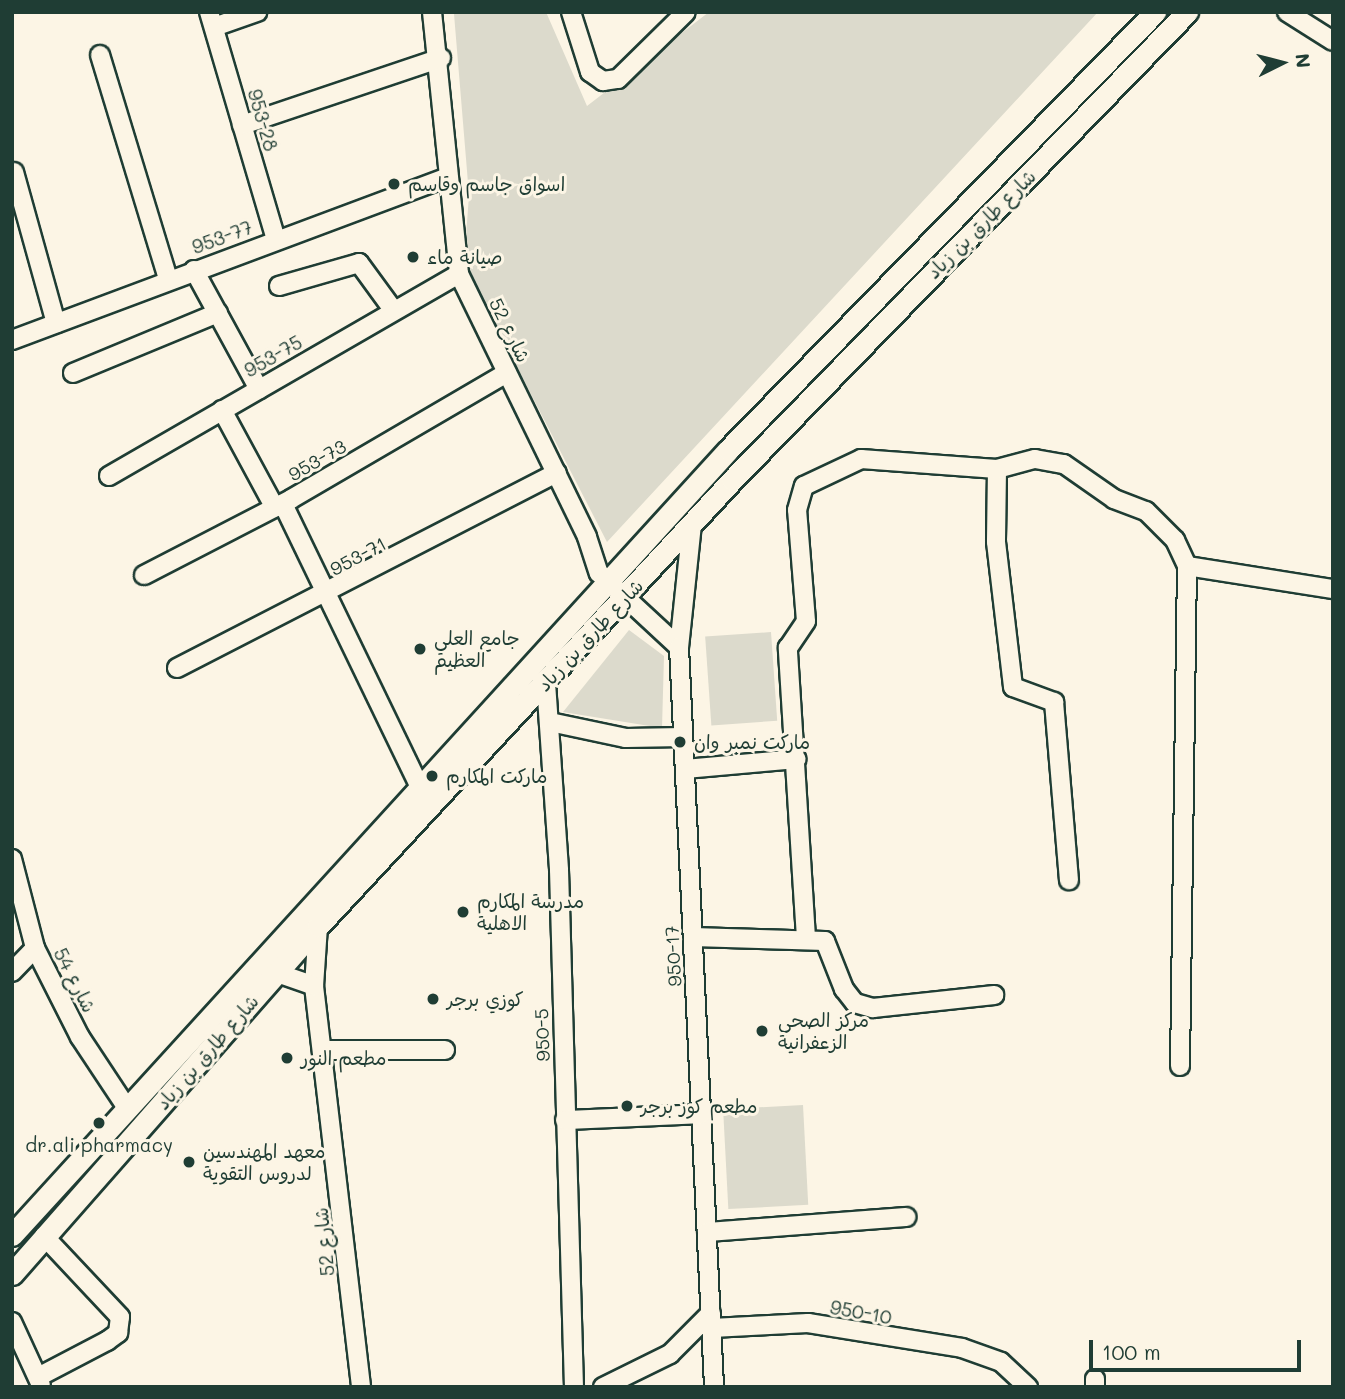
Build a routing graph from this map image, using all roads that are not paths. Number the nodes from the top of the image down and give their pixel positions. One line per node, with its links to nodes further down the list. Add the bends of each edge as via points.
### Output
1 (257, 12): 8 (street)
2 (432, 12): 11 (street, شارع 52)
3 (571, 12): 4 (street, via 590,72 603,81 618,79)
4 (686, 12)
5 (1155, 12): 35 (main road, شارع طارق بن زياد)
6 (1187, 12): 32 (main road, شارع طارق بن زياد)
7 (1287, 12): 9 (street)
8 (212, 20): 12 (street, 953-28)
9 (1333, 41)
10 (100, 55): 18 (street)
11 (441, 58): 12 (street); 14 (street, شارع 52)
12 (242, 125): 15 (street, 953-28)
13 (15, 172): 22 (street)
14 (448, 177): 15 (street, 953-77); 17 (street, شارع 52)
15 (276, 240): 16 (street, 953-77)
16 (194, 270): 18 (street, 953-77); 21 (street)
17 (459, 274): 20 (street, 953-75); 25 (street, شارع 52)
18 (168, 279): 22 (street, 953-77)
19 (279, 286): 20 (street, via 346,261 359,263)
20 (394, 311): 26 (street, 953-75)
21 (218, 313): 24 (street); 26 (street)
22 (56, 323): 23 (street, 953-77)
23 (12, 340)
24 (73, 373)
25 (507, 373): 29 (street, شارع 52); 31 (street, 953-73)
26 (259, 388): 27 (street, 953-75)
27 (222, 410): 30 (street, 953-75); 31 (street)
28 (997, 469): 33 (street, via 1035,459 1064,464 1114,499 1146,511 1175,540); 44 (street, via 845,461 804,486 797,510 806,621 789,648); 48 (street, via 996,542 1013,687 1054,702)
29 (556, 473): 35 (street, شارع 52); 37 (street, 953-71)
30 (109, 476)
31 (279, 506): 34 (street, 953-73); 37 (street)
32 (692, 524): 38 (main road, شارع طارق بن زياد); 39 (street, 950-17)
33 (1186, 566): 36 (street); 59 (street)
34 (144, 575)
35 (606, 582): 38 (street, شارع 52); 46 (main road, شارع طارق بن زياد)
36 (1333, 589)
37 (330, 595): 40 (street, 953-71); 46 (street)
38 (623, 600): 39 (street, شارع 52); 41 (main road, شارع طارق بن زياد)
39 (679, 647): 43 (street, 950-17)
40 (177, 668)
41 (547, 683): 42 (street, 950-5); 49 (main road, شارع طارق بن زياد)
42 (550, 722): 43 (street, via 626,738); 62 (street, 950-5)
43 (683, 737): 45 (street, 950-17)
44 (797, 759): 45 (street); 51 (street)
45 (685, 769): 50 (street, 950-17)
46 (420, 788): 60 (main road, شارع طارق بن زياد)
47 (12, 859): 52 (street, شارع 54)
48 (1069, 880)
49 (318, 926): 54 (main road, شارع طارق بن زياد); 55 (street, شارع 52)
50 (693, 937): 51 (street); 61 (street, 950-17)
51 (806, 938): 56 (street, via 832,948 844,989 855,1003 873,1008)
52 (35, 948): 53 (street); 60 (street, شارع 54, via 80,1037)
53 (12, 972)
54 (277, 973): 55 (street); 66 (main road, شارع طارق بن زياد)
55 (314, 986): 57 (street, شارع 52)
56 (993, 995)
57 (323, 1049): 58 (street); 71 (street, شارع 52)
58 (445, 1050)
59 (1180, 1066)
60 (127, 1108): 65 (main road, شارع طارق بن زياد)
61 (701, 1114): 62 (street); 64 (street, 950-17)
62 (565, 1120): 72 (street, 950-5)
63 (906, 1217): 64 (street)
64 (707, 1232): 68 (street, 950-17)
65 (12, 1235)
66 (44, 1236): 67 (main road, شارع طارق بن زياد); 70 (street, via 120,1318 118,1333)
67 (12, 1274)
68 (711, 1320): 73 (street, via 670,1354); 74 (street, 950-17); 75 (street, 950-10, via 808,1323 962,1348 1001,1362)
69 (12, 1322): 70 (street)
70 (41, 1381)
71 (361, 1387)
72 (574, 1387)
73 (603, 1387)
74 (715, 1387)
75 (1028, 1387)

